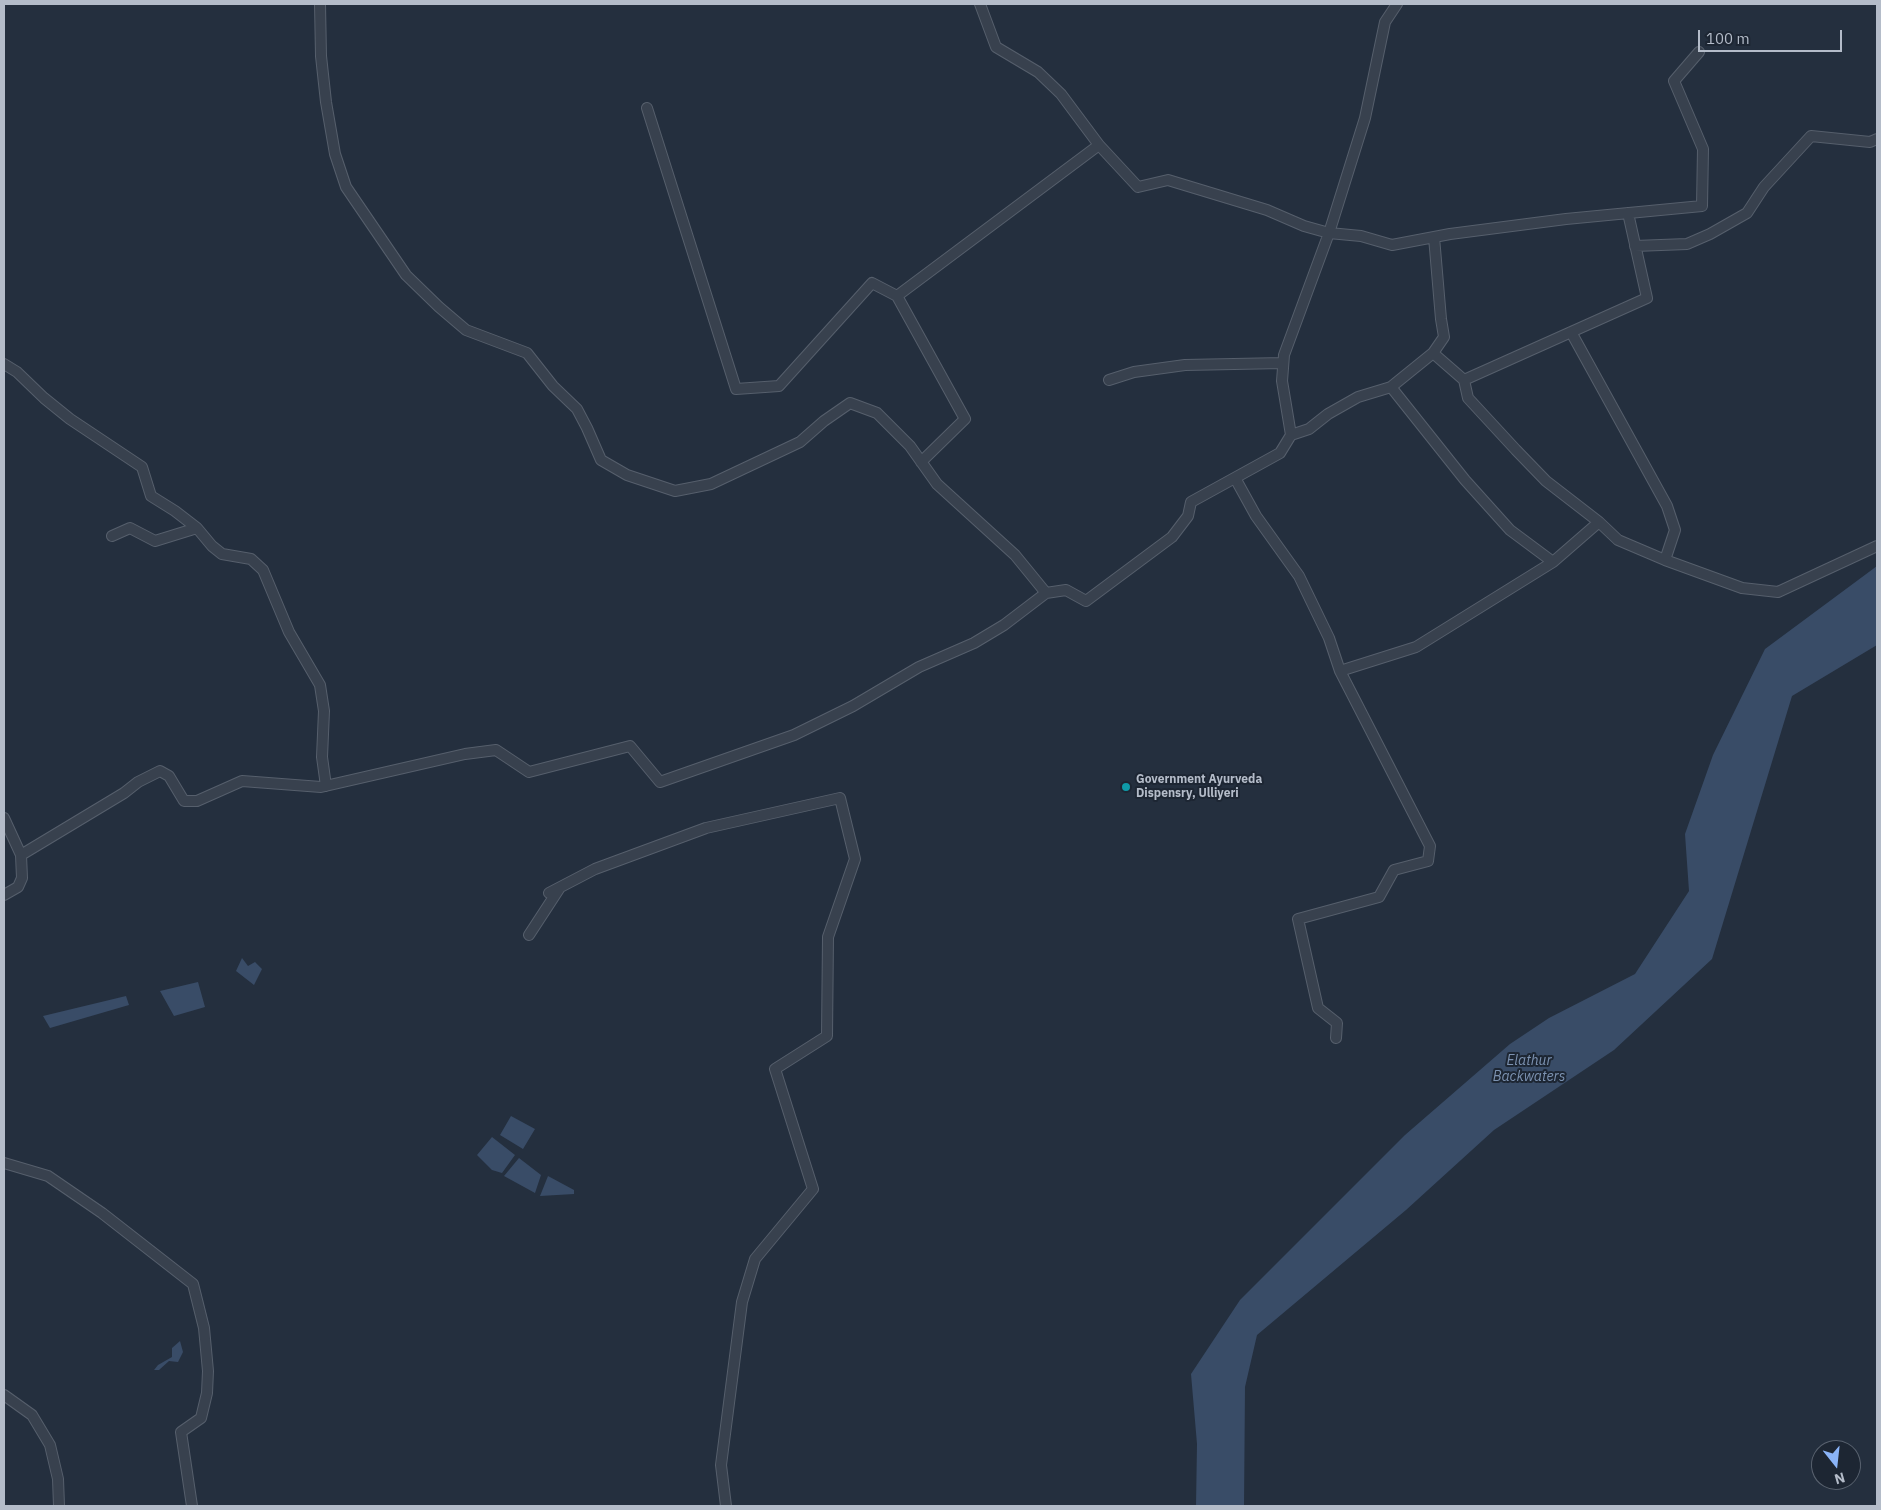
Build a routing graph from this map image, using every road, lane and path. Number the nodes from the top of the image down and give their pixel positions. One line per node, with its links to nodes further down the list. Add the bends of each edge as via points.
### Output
1 (320, 4): 21 (street, via 326,102 335,154 346,187 406,275 439,307 466,330 527,353 577,410 601,460 627,475 676,491 711,484 800,442 824,420 850,403 877,413 910,446)
2 (980, 4): 7 (street, via 996,47 1038,72 1062,94)
3 (1397, 4): 9 (street, via 1385,22 1365,118)
4 (1699, 52): 8 (street, via 1674,81 1703,149 1702,206)
5 (647, 108): 12 (street, via 736,389 780,386 872,283)
6 (1877, 140): 11 (street, via 1811,136 1764,188 1747,213 1687,244)
7 (1099, 145): 9 (street, via 1138,187 1168,180); 12 (street)
8 (1628, 213): 10 (street); 11 (street)
9 (1329, 232): 10 (street, via 1361,236 1392,245); 15 (street, via 1284,355)
10 (1434, 237): 14 (street, via 1444,337)
11 (1635, 246): 13 (street, via 1647,298)
12 (897, 296): 21 (street, via 965,419)
13 (1571, 332): 18 (street); 27 (street, via 1667,506 1674,530)
14 (1433, 353): 18 (street); 19 (street)
15 (1284, 363): 17 (street, via 1185,365 1134,372); 20 (street, via 1282,381)
16 (4, 364): 24 (street, via 70,419 142,467 151,496)
17 (1109, 380)
18 (1464, 380): 23 (street, via 1468,398 1516,450 1546,481)
19 (1391, 387): 20 (street, via 1358,397 1309,429); 28 (street, via 1465,480 1510,530)
20 (1291, 435): 22 (street, via 1280,453)
21 (921, 462): 29 (street, via 937,484 1016,555)
22 (1235, 478): 29 (street, via 1191,502 1188,516 1172,537 1086,601 1066,590); 30 (street, via 1256,516 1299,576 1329,638)
23 (1599, 522): 27 (street, via 1618,540); 28 (street)
24 (197, 528): 25 (street, via 155,540 130,528); 31 (street, via 222,554 251,559 263,570 289,632 320,685)
25 (112, 536)
26 (1877, 546): 27 (street, via 1778,592 1742,588)
27 (1665, 560)
28 (1553, 562): 30 (street, via 1416,647)
29 (1046, 593): 31 (street, via 1004,625 974,642 919,667 853,706 802,731 660,782 630,746 529,772 496,750 465,754)
30 (1340, 671): 38 (street, via 1430,846 1428,861 1394,870 1379,897 1298,919 1318,1008 1337,1023)
31 (326, 786): 33 (street, via 242,781 197,800 184,801 169,776 160,772 138,782)
32 (4, 818): 33 (street)
33 (21, 855): 36 (street, via 22,878 18,888)
34 (560, 888): 35 (street); 37 (street); 43 (street, via 595,869 706,828 840,798 856,859 828,937 827,1036 775,1069 813,1189 755,1259 742,1302 721,1465)
35 (549, 893)
36 (4, 895)
37 (529, 935)
38 (1336, 1038)
39 (4, 1162): 42 (street, via 48,1176 102,1213 193,1284 204,1328 208,1371 201,1418 181,1432)
40 (4, 1395): 41 (street, via 32,1415 50,1445 58,1479)
41 (59, 1506)
42 (192, 1506)
43 (726, 1506)

